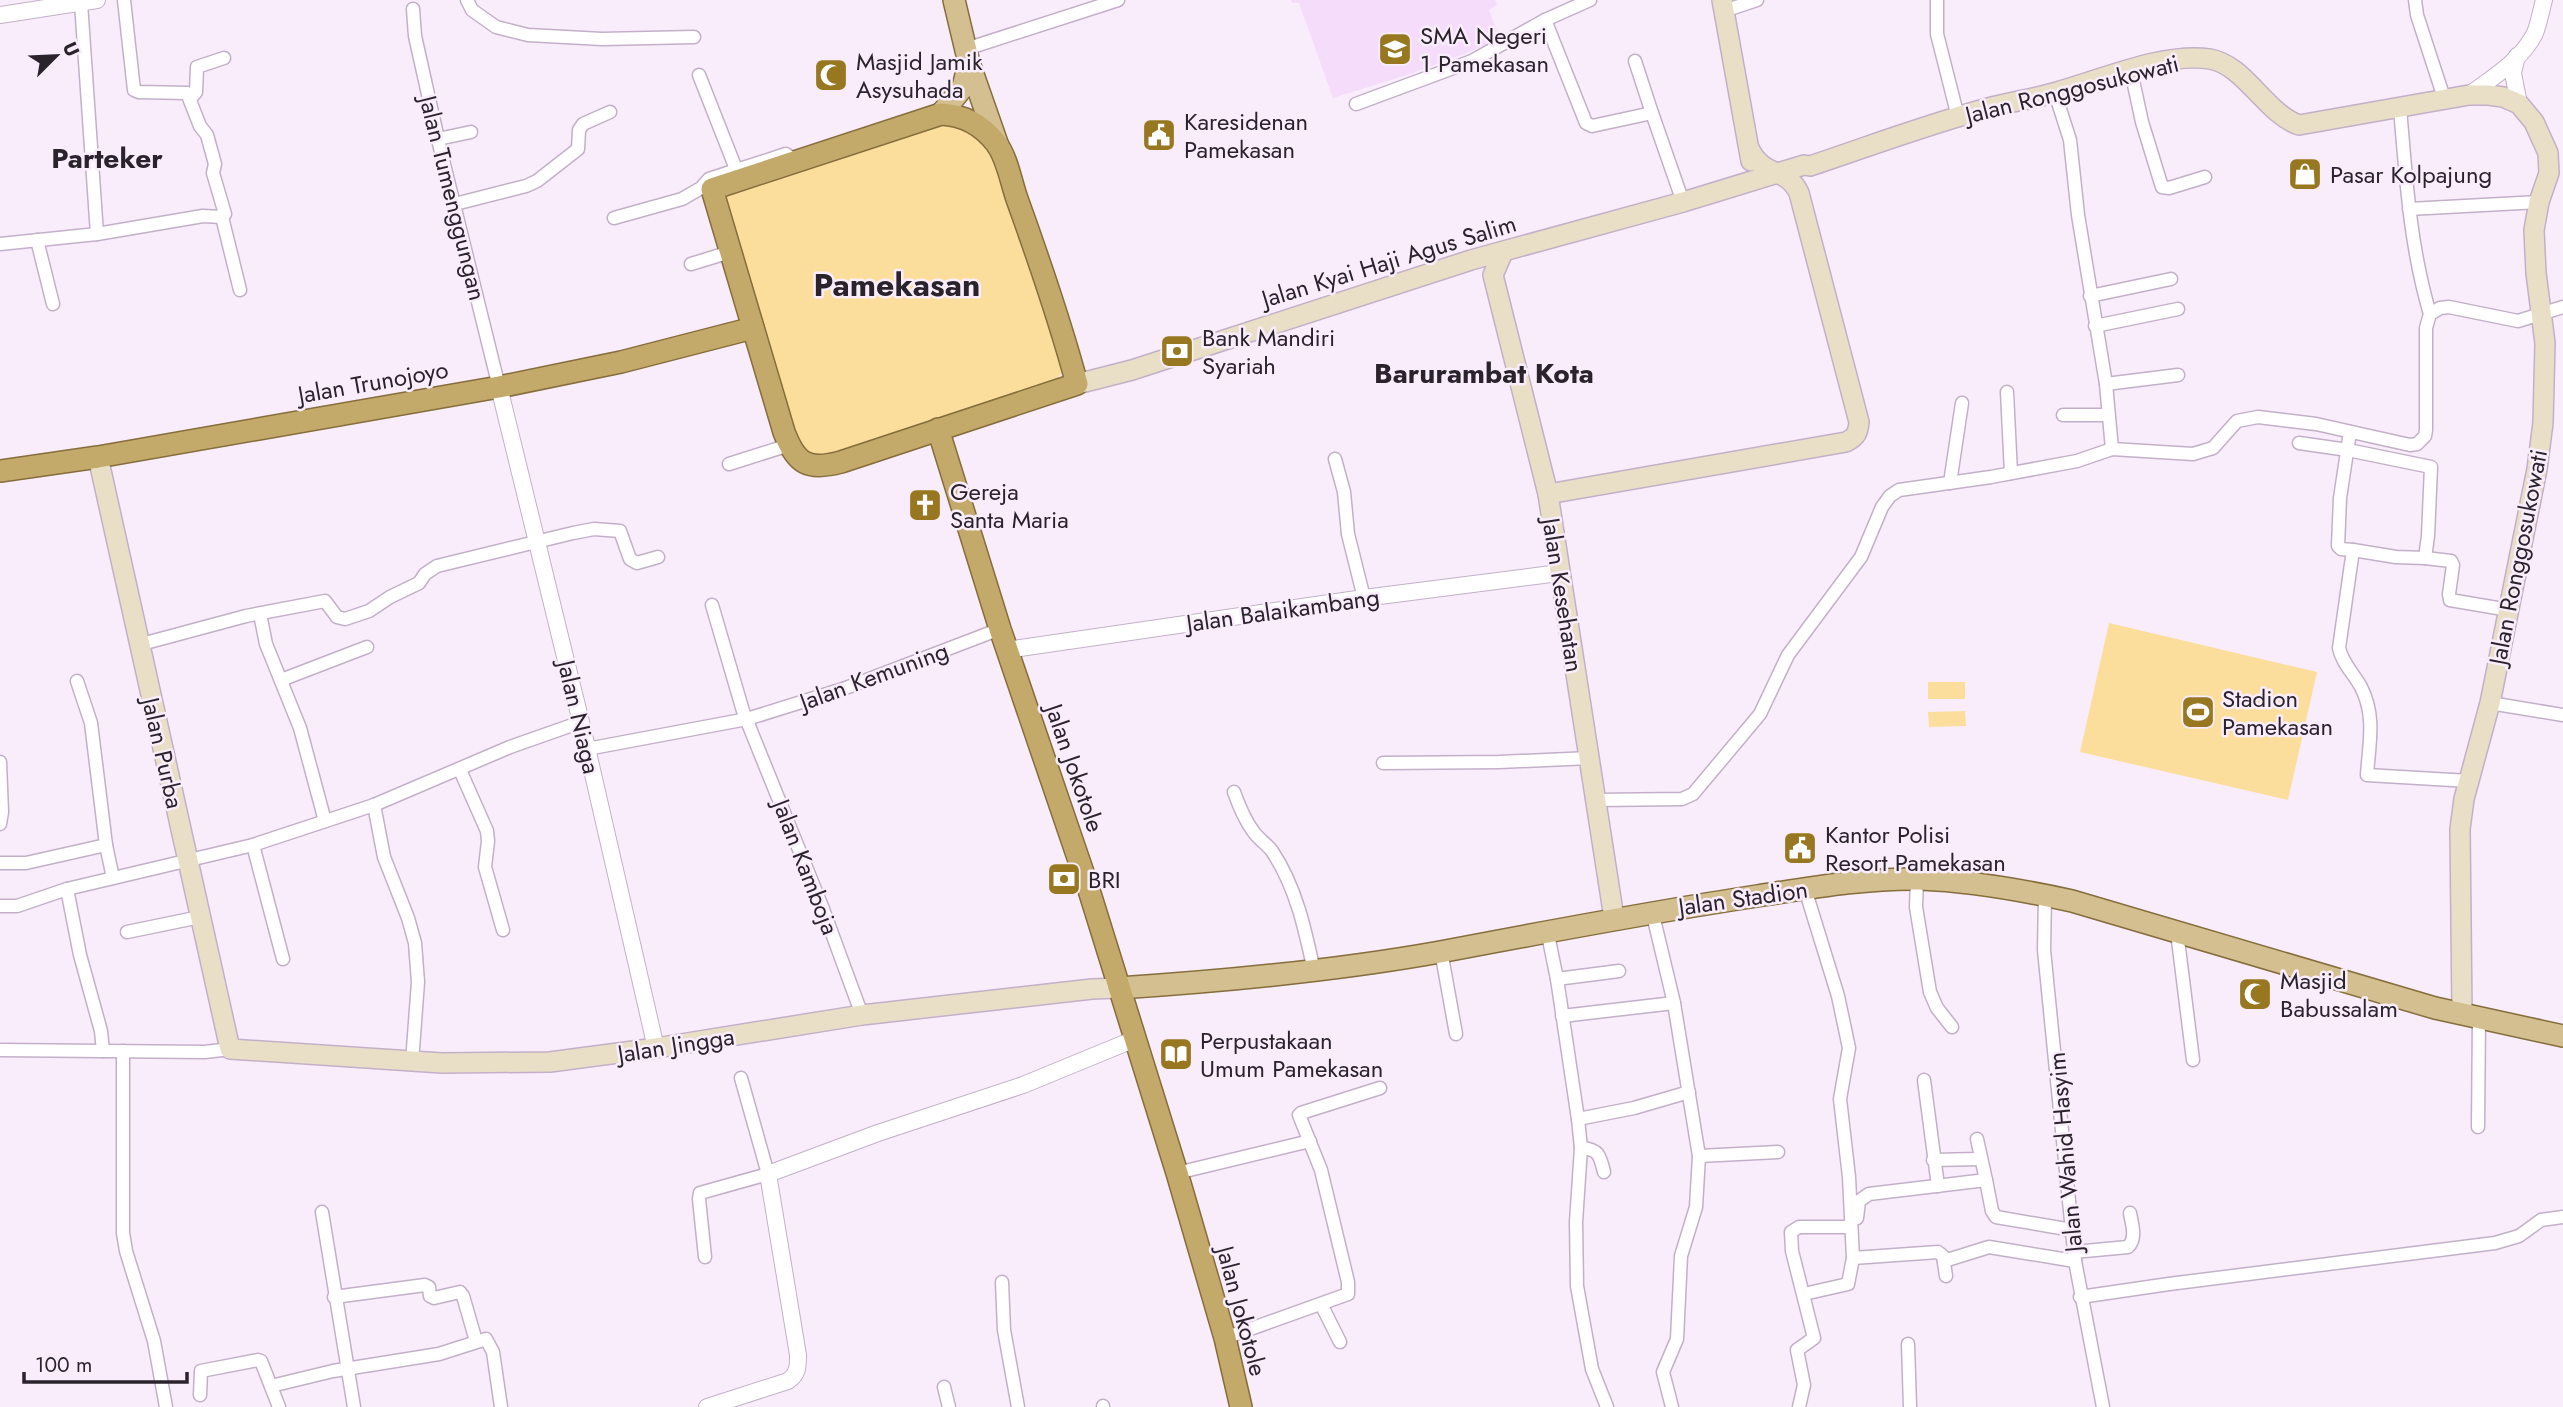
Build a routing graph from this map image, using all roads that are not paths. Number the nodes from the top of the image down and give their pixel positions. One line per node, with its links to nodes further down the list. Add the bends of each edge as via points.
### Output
1 (124, 0): 24 (street, via 134,90 186,91)
2 (467, 0): 15 (street, via 472,10 496,27 528,35)
3 (1118, 0): 16 (street)
4 (1590, 0): 14 (street)
5 (1757, 0): 11 (street)
6 (1937, 0): 32 (street, via 1938,44)
7 (2415, 0): 25 (street)
8 (2544, 0): 17 (street, via 2536,31)
9 (82, 2): 13 (street); 52 (street)
10 (955, 3): 16 (main road)
11 (1723, 5): 36 (main road)
12 (413, 9): 34 (street, Jalan Tumenggungan)
13 (0, 16)
14 (1545, 20): 26 (street, via 1472,61); 30 (street, via 1586,123 1592,126)
15 (694, 37)
16 (967, 56): 31 (main road, via 963,87); 35 (main road)
17 (2517, 56): 23 (street); 27 (street, via 2514,83)
18 (224, 58): 24 (street, via 195,69 196,92)
19 (1635, 61): 30 (street)
20 (2131, 71): 22 (main road, Jalan Ronggosukowati); 28 (main road, Jalan Ronggosukowati, via 2170,60 2222,63 2279,114 2299,125); 42 (street, via 2162,187)
21 (699, 75): 40 (street)
22 (2055, 93): 32 (main road, Jalan Ronggosukowati); 62 (street, via 2070,141)
23 (2469, 95): 25 (main road, Jalan Ronggosukowati); 27 (main road, Jalan Ronggosukowati, via 2503,97)
24 (190, 99): 50 (street, via 215,164 213,173 225,212)
25 (2445, 101): 28 (main road, Jalan Ronggosukowati)
26 (1356, 104)
27 (2519, 104): 37 (main road, Jalan Ronggosukowati)
28 (2400, 108): 49 (street)
29 (610, 113): 48 (street, via 583,124 578,149 537,181)
30 (1652, 113): 46 (street)
31 (941, 114): 35 (highway, via 968,120 985,130); 38 (highway)
32 (1958, 117): 39 (main road, Jalan Ronggosukowati)
33 (471, 132): 34 (street)
34 (438, 139): 48 (street, Jalan Tumenggungan)
35 (998, 146): 71 (highway)
36 (1750, 150): 41 (main road, via 1761,166); 44 (main road, via 1749,171)
37 (2556, 153): 47 (main road, Jalan Ronggosukowati)
38 (792, 164): 40 (street, via 786,154); 43 (highway)
39 (1810, 166): 41 (main road, Jalan Ronggosukowati); 45 (main road, via 1800,175)
40 (736, 169): 43 (street)
41 (1778, 173): 44 (main road, Jalan Kyai Haji Agus Salim); 45 (main road, via 1790,179)
42 (2204, 177)
43 (707, 185): 51 (street, via 682,200); 55 (highway)
44 (1736, 187): 46 (main road, Jalan Kyai Haji Agus Salim)
45 (1799, 193): 89 (main road, via 1859,422 1853,438)
46 (1683, 202): 56 (main road, Jalan Kyai Haji Agus Salim)
47 (2539, 202): 49 (street); 67 (main road, Jalan Ronggosukowati, via 2534,230)
48 (454, 204): 73 (street, Jalan Tumenggungan)
49 (2409, 209): 66 (street)
50 (222, 217): 52 (street); 61 (street)
51 (614, 218)
52 (97, 234): 53 (street)
53 (37, 240): 54 (street); 63 (street)
54 (0, 244)
55 (730, 252): 58 (street); 69 (highway)
56 (1503, 253): 57 (main road, Jalan Kyai Haji Agus Salim); 59 (main road)
57 (1471, 260): 59 (main road); 71 (main road, Jalan Kyai Haji Agus Salim)
58 (691, 264)
59 (1493, 275): 89 (main road, Jalan Kesehatan)
60 (2171, 279): 62 (street)
61 (240, 290)
62 (2090, 296): 68 (street)
63 (53, 304)
64 (2563, 307): 67 (street)
65 (2178, 309): 68 (street)
66 (2430, 314): 67 (street, via 2449,307 2518,321); 79 (street, via 2422,441 2410,445)
67 (2542, 318): 97 (main road, Jalan Ronggosukowati, via 2543,423)
68 (2095, 326): 72 (street)
69 (753, 328): 73 (highway, Jalan Trunojoyo); 81 (highway)
70 (2178, 375): 72 (street)
71 (1077, 384): 78 (highway, Jalan Kyai Haji Agus Salim)
72 (2106, 384): 77 (street)
73 (499, 387): 83 (highway, Jalan Trunojoyo); 90 (street, Jalan Niaga)
74 (2007, 392): 87 (street)
75 (1962, 403): 88 (street)
76 (2063, 415): 77 (street)
77 (2108, 415): 82 (street)
78 (938, 429): 81 (highway, Jalan Kyai Haji Agus Salim, via 821,467 803,462); 99 (highway, Jalan Jokotole)
79 (2349, 441): 80 (street); 82 (street, via 2282,418 2258,417 2237,421 2213,448 2193,454); 91 (street, via 2338,546); 93 (street, via 2431,467)
80 (2299, 443)
81 (789, 445): 85 (street)
82 (2112, 449): 87 (street, via 2077,461)
83 (97, 457): 86 (highway, Jalan Trunojoyo); 100 (main road, Jalan Purba)
84 (1335, 459): 95 (street)
85 (729, 464)
86 (0, 471)
87 (2011, 473): 88 (street)
88 (1950, 483): 117 (street, via 1906,487 1890,496 1861,557 1788,655 1760,714 1693,794)
89 (1548, 494): 94 (main road, Jalan Kesehatan)
90 (536, 543): 92 (street, via 594,529 616,530 623,535 633,561); 98 (street, via 437,566 419,583 345,620 325,601); 108 (street, Jalan Niaga)
91 (2353, 550): 93 (street); 114 (street, via 2339,648 2367,700 2372,734 2367,775)
92 (657, 557)
93 (2425, 558): 97 (street, via 2452,563 2452,602)
94 (1559, 573): 95 (street, Jalan Balaikambang); 110 (main road, Jalan Kesehatan)
95 (1364, 598): 102 (street, Jalan Balaikambang)
96 (712, 605): 107 (street, Jalan Kamboja)
97 (2509, 610): 105 (main road, Jalan Ronggosukowati)
98 (260, 614): 100 (street); 103 (street, via 265,644)
99 (1000, 629): 102 (highway, Jalan Jokotole); 107 (street, Jalan Kemuning, via 843,689)
100 (138, 645): 122 (main road, Jalan Purba)
101 (367, 647): 103 (street)
102 (1007, 650): 142 (highway, Jalan Jokotole)
103 (281, 680): 118 (street, via 300,728)
104 (77, 681): 120 (street, via 91,723)
105 (2490, 703): 106 (street); 114 (main road, Jalan Ronggosukowati)
106 (2563, 715)
107 (747, 719): 109 (street, Jalan Kemuning); 144 (street, Jalan Kamboja)
108 (581, 722): 109 (street, Jalan Niaga); 113 (street)
109 (587, 749): 151 (street, Jalan Niaga)
110 (1590, 758): 112 (street); 117 (main road, Jalan Kesehatan)
111 (0, 762): 119 (street)
112 (1383, 763)
113 (460, 770): 116 (street); 133 (street, via 487,831 485,867)
114 (2469, 782): 145 (main road, Jalan Ronggosukowati, via 2459,852)
115 (1234, 792): 139 (street, via 1242,814 1271,850 1287,881 1305,928)
116 (374, 805): 118 (street); 157 (street, via 384,857 415,943 418,982)
117 (1598, 810): 132 (main road, Jalan Kesehatan)
118 (325, 821): 121 (street)
119 (0, 824)
120 (106, 845): 123 (street, via 26,863); 124 (street)
121 (253, 845): 122 (street); 138 (street)
122 (187, 861): 124 (street); 131 (main road, Jalan Purba)
123 (0, 863)
124 (113, 878): 126 (street)
125 (1917, 879): 127 (main road, Jalan Stadion); 128 (main road, Jalan Stadion); 147 (street, via 1930,992)
126 (68, 889): 129 (street, via 17,906); 154 (street)
127 (1804, 889): 130 (main road, Jalan Stadion); 179 (street, via 1838,996 1849,1048 1840,1099)
128 (2045, 895): 136 (main road, Jalan Stadion); 180 (street, Jalan Wahid Hasyim, via 2044,950)
129 (0, 906)
130 (1652, 911): 132 (main road, Jalan Stadion); 143 (street)
131 (200, 917): 135 (street); 152 (main road, Jalan Purba)
132 (1614, 918): 134 (main road, Jalan Stadion)
133 (503, 930)
134 (1547, 930): 137 (main road, Jalan Stadion); 141 (street)
135 (127, 932)
136 (2177, 932): 145 (main road, Jalan Stadion); 156 (street)
137 (1441, 951): 139 (main road, Jalan Stadion); 148 (street)
138 (283, 959)
139 (1314, 971): 142 (main road, Jalan Stadion, via 1161,987)
140 (1619, 971): 141 (street)
141 (1557, 979): 146 (street)
142 (1123, 1002): 144 (main road, Jalan Jingga, via 1092,989); 150 (highway, Jalan Jokotole)
143 (1674, 1003): 146 (street); 161 (street)
144 (862, 1015): 151 (main road, Jalan Jingga)
145 (2470, 1015): 149 (main road, Jalan Stadion); 163 (street)
146 (1562, 1016): 162 (street)
147 (1952, 1027)
148 (1457, 1034)
149 (2563, 1036)
150 (1135, 1039): 172 (highway, Jalan Jokotole); 173 (street, via 1023,1085)
151 (656, 1048): 157 (main road, Jalan Jingga, via 550,1062)
152 (230, 1049): 155 (street); 157 (main road, Jalan Jingga)
153 (0, 1051): 154 (street)
154 (103, 1051): 155 (street)
155 (123, 1058): 199 (street, via 126,1251 154,1341)
156 (2193, 1060)
157 (412, 1062)
158 (741, 1078): 173 (street)
159 (1924, 1080): 170 (street)
160 (1380, 1088): 165 (street, via 1301,1113 1299,1119)
161 (1689, 1092): 162 (street); 168 (street)
162 (1578, 1119): 166 (street)
163 (2478, 1127)
164 (1977, 1139): 169 (street)
165 (1310, 1141): 172 (street); 190 (street, via 1350,1292)
166 (1581, 1148): 171 (street, via 1596,1150); 207 (street, via 1577,1286 1592,1369)
167 (1778, 1152): 168 (street)
168 (1699, 1156): 208 (street, via 1696,1207 1681,1256 1677,1339 1664,1365)
169 (1979, 1158): 170 (street); 174 (street)
170 (1933, 1160): 175 (street)
171 (1604, 1172)
172 (1177, 1173): 191 (highway, Jalan Jokotole)
173 (768, 1174): 182 (street, via 700,1193); 203 (street, via 798,1367 788,1381)
174 (1986, 1180): 175 (street); 180 (street, via 1996,1217)
175 (1938, 1186): 181 (street, via 1863,1197)
176 (322, 1212): 188 (street)
177 (2130, 1213): 183 (street, via 2133,1241 2127,1247)
178 (2563, 1217): 189 (street, via 2541,1220 2519,1236 2495,1243)
179 (1851, 1227): 181 (street); 187 (street, via 1799,1227 1791,1232)
180 (2072, 1230): 183 (street, Jalan Wahid Hasyim)
181 (1856, 1253): 184 (street, via 1938,1252); 187 (street, via 1848,1284)
182 (705, 1257)
183 (2075, 1257): 184 (street, via 1989,1247); 189 (street, Jalan Wahid Hasyim)
184 (1944, 1261): 185 (street)
185 (1946, 1276)
186 (1002, 1282): 205 (street, via 1004,1330)
187 (1804, 1294): 209 (street, via 1814,1338 1797,1350 1804,1385)
188 (334, 1297): 192 (street, via 425,1285 434,1298 460,1292); 195 (street)
189 (2080, 1297): 211 (street, Jalan Wahid Hasyim)
190 (1321, 1304): 191 (street); 193 (street)
191 (1225, 1338): 206 (highway, Jalan Jokotole)
192 (476, 1341): 195 (street, via 439,1354); 202 (street, via 486,1339 494,1352)
193 (1340, 1342)
194 (1908, 1344): 210 (street)
195 (346, 1369): 196 (street); 201 (street)
196 (271, 1386): 198 (street, via 261,1361 254,1360 201,1371); 200 (street)
197 (944, 1387): 204 (street)
198 (200, 1395)
199 (166, 1407)
200 (279, 1407)
201 (354, 1407)
202 (501, 1407)
203 (707, 1407)
204 (949, 1407)
205 (1018, 1407)
206 (1241, 1407)
207 (1607, 1407)
208 (1672, 1407)
209 (1799, 1407)
210 (1910, 1407)
211 (2103, 1407)

